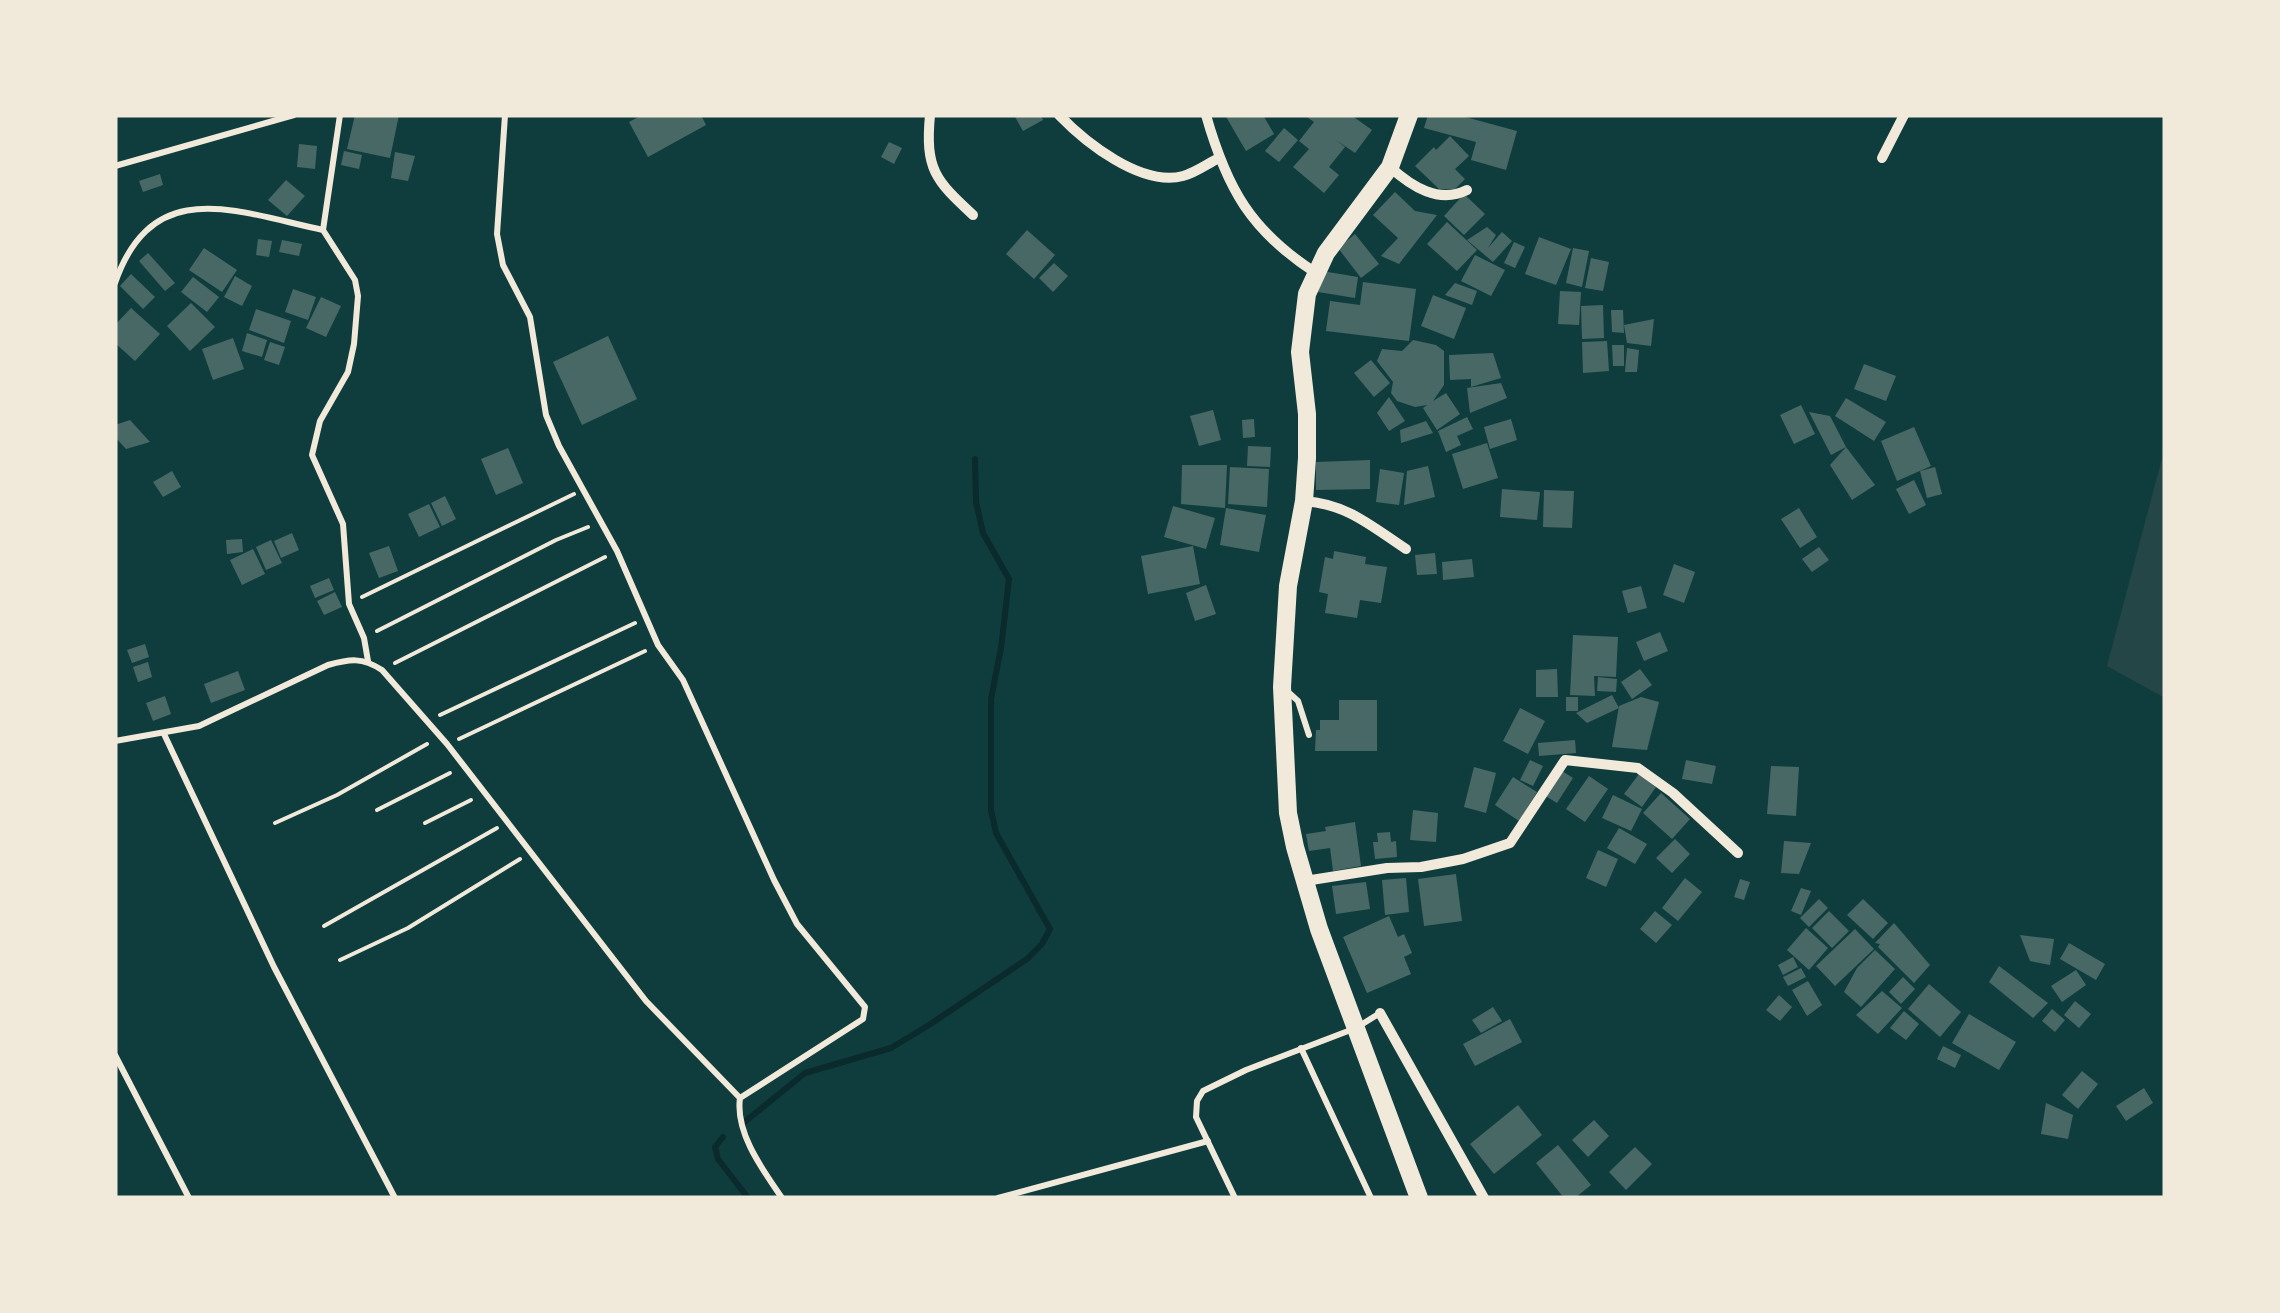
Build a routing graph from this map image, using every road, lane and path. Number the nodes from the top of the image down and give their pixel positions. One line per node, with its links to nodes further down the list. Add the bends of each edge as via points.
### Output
1 (294, 115): 11 (lane)
2 (340, 115): 15 (lane)
3 (505, 115): 18 (lane, via 498,234 503,266 530,317 546,414)
4 (930, 115): 14 (street, via 927,148 940,184)
5 (1058, 115): 9 (street, via 1082,140 1142,172 1181,176)
6 (1206, 115): 9 (street)
7 (1409, 115): 12 (main road)
8 (1904, 115): 10 (street)
9 (1218, 158): 16 (street, via 1274,244)
10 (1882, 158)
11 (115, 166)
12 (1390, 168): 13 (street, via 1437,195); 16 (main road)
13 (1467, 190)
14 (974, 215)
15 (323, 230): 17 (lane, via 205,206 161,219 143,232 124,256); 23 (lane, via 358,296 348,372 320,422 312,455 343,524)
16 (1316, 274): 19 (main road, via 1306,294 1300,352 1307,414)
17 (115, 283)
18 (583, 490): 20 (lane); 23 (path)
19 (1304, 500): 21 (street, via 1350,512); 29 (main road, via 1288,586)
20 (602, 522): 22 (lane); 25 (path)
21 (1406, 549)
22 (617, 552): 24 (lane); 28 (path)
23 (349, 604): 25 (lane)
24 (647, 618): 26 (lane); 30 (path)
25 (364, 638): 27 (lane)
26 (658, 645): 34 (path); 50 (lane, via 683,680 797,924 865,1007 863,1019)
27 (368, 661): 28 (lane); 31 (lane, via 328,665 200,726)
28 (382, 670): 30 (lane)
29 (1282, 686): 32 (lane, via 1298,701); 43 (main road, via 1288,813)
30 (427, 721): 34 (lane)
31 (164, 734): 33 (lane); 53 (lane, via 274,967)
32 (1310, 735)
33 (115, 741)
34 (447, 744): 35 (lane); 38 (path, via 432,740)
35 (464, 766): 36 (lane); 37 (path)
36 (484, 793): 39 (lane); 40 (path)
37 (377, 810)
38 (275, 823)
39 (506, 823): 42 (lane); 44 (path)
40 (426, 824)
41 (1738, 853): 43 (street, via 1638,768 1565,760 1510,843 1421,867)
42 (528, 854): 45 (path, via 408,928); 50 (lane, via 646,1001)
43 (1305, 881): 47 (main road)
44 (324, 926)
45 (340, 960)
46 (1380, 1013): 47 (lane); 59 (street)
47 (1356, 1028): 48 (lane); 58 (main road)
48 (1302, 1048): 51 (lane, via 1202,1091 1196,1116); 57 (lane)
49 (115, 1055): 52 (lane)
50 (740, 1098): 54 (lane, via 742,1127)
51 (1208, 1142): 55 (lane); 56 (lane)
52 (189, 1198)
53 (395, 1198)
54 (782, 1198)
55 (998, 1198)
56 (1235, 1198)
57 (1371, 1198)
58 (1419, 1198)
59 (1484, 1198)

